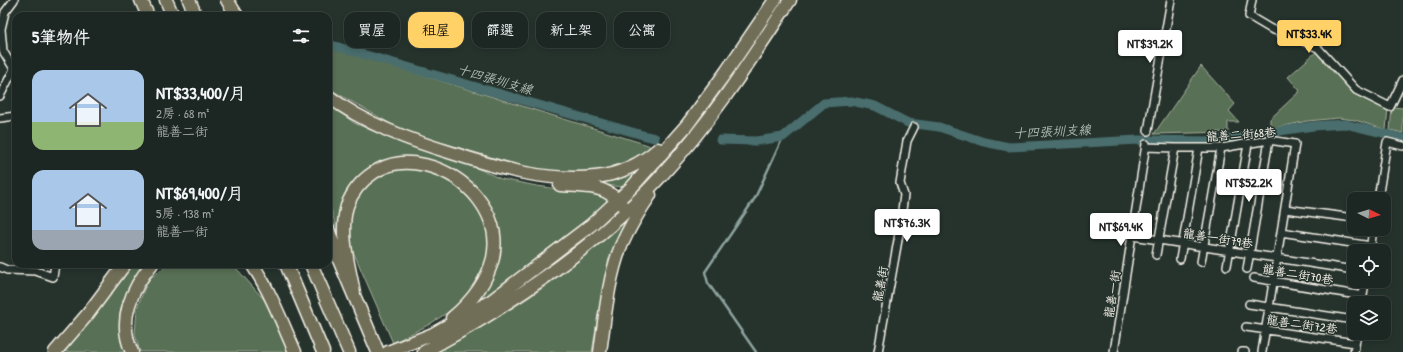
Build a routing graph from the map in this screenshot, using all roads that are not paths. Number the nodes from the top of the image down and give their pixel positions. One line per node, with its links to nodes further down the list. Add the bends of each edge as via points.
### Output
1 (14, 0): 12 (street, via 5,12 1,30 3,51)
2 (141, 0): 9 (highway)
3 (166, 0): 10 (highway)
4 (189, 0): 11 (highway)
5 (775, 0): 19 (highway)
6 (790, 0): 30 (highway, via 726,96)
7 (1171, 0): 21 (street)
8 (1252, 0): 14 (street, via 1249,16 1318,48 1356,90 1390,107)
9 (146, 12)
10 (171, 12)
11 (194, 12)
12 (12, 66)
13 (12, 73): 15 (street)
14 (1403, 80)
15 (0, 96)
16 (332, 99): 29 (highway, via 394,134)
17 (12, 116): 18 (street)
18 (0, 118)
19 (687, 125): 29 (highway, via 642,161 616,173 597,177 575,178 526,173); 32 (highway)
20 (914, 127): 82 (street, 龍善街, via 907,141 900,183 904,195)
21 (1148, 131)
22 (1269, 140): 23 (street, 龍善二街68巷); 33 (street, 龍善二街68巷, via 1295,144); 44 (street)
23 (1248, 144): 28 (street, 龍善二街68巷); 43 (street)
24 (1146, 146): 26 (street, 龍善二街68巷); 37 (street, 龍善一街)
25 (1403, 146): 31 (street, via 1387,142)
26 (1175, 148): 27 (street, 龍善二街68巷); 39 (street)
27 (1199, 148): 28 (street, 龍善二街68巷); 40 (street)
28 (1221, 148): 42 (street)
29 (467, 158): 32 (highway, via 523,180 596,189 610,194)
30 (662, 176): 34 (highway); 81 (highway, via 621,246 608,295)
31 (1379, 192)
32 (618, 201): 34 (highway); 70 (highway, via 491,302)
33 (1285, 209): 35 (street); 36 (street, 龍善二街68巷)
34 (627, 210): 80 (highway, via 576,255 533,286)
35 (1347, 217)
36 (1281, 232): 41 (street); 46 (street, 龍善二街68巷)
37 (1133, 236): 39 (street, 龍善一街79巷); 83 (street, 龍善一街)
38 (332, 239): 63 (highway)
39 (1159, 240): 40 (street, 龍善一街79巷); 45 (street)
40 (1183, 244): 42 (street, 龍善一街79巷); 47 (street)
41 (1347, 245)
42 (1203, 247): 43 (street, 龍善一街79巷); 48 (street)
43 (1230, 251): 44 (street, 龍善一街79巷); 50 (street)
44 (1250, 254): 46 (street, 龍善一街79巷); 58 (street)
45 (1156, 255)
46 (1277, 258): 59 (street); 61 (street, 龍善二街68巷)
47 (1180, 259)
48 (1201, 262)
49 (0, 266): 51 (street, via 7,270 36,271 53,277)
50 (1227, 266)
51 (54, 268)
52 (122, 268): 74 (highway)
53 (148, 268): 75 (highway, via 135,287 128,307 126,327 128,345)
54 (247, 268): 62 (highway)
55 (254, 268): 62 (highway)
56 (288, 268): 77 (highway)
57 (313, 268): 73 (highway)
58 (1247, 268)
59 (1347, 269)
60 (1254, 278): 61 (street, 龍善二街70巷)
61 (1273, 281): 64 (street, 龍善二街70巷); 66 (street, 龍善二街68巷)
62 (267, 290): 76 (highway)
63 (354, 293): 70 (highway, via 345,243 346,214 352,194 365,178 396,162 414,163 443,171 474,192 481,201 489,215 494,243 492,260 479,290 471,301); 78 (highway)
64 (1347, 296)
65 (1249, 304): 66 (street)
66 (1269, 307): 67 (street); 69 (street, 龍善二街68巷)
67 (1347, 319)
68 (1246, 327): 69 (street, 龍善二街72巷)
69 (1266, 330): 72 (street, 龍善二街72巷); 84 (street, 龍善二街68巷)
70 (433, 334): 79 (highway)
71 (1356, 340): 72 (street)
72 (1355, 343): 85 (street)
73 (347, 347)
74 (55, 352)
75 (132, 352)
76 (295, 352)
77 (323, 352)
78 (378, 352)
79 (388, 352)
80 (424, 352)
81 (600, 352)
82 (878, 352)
83 (1114, 352)
84 (1262, 352)
85 (1354, 352)

